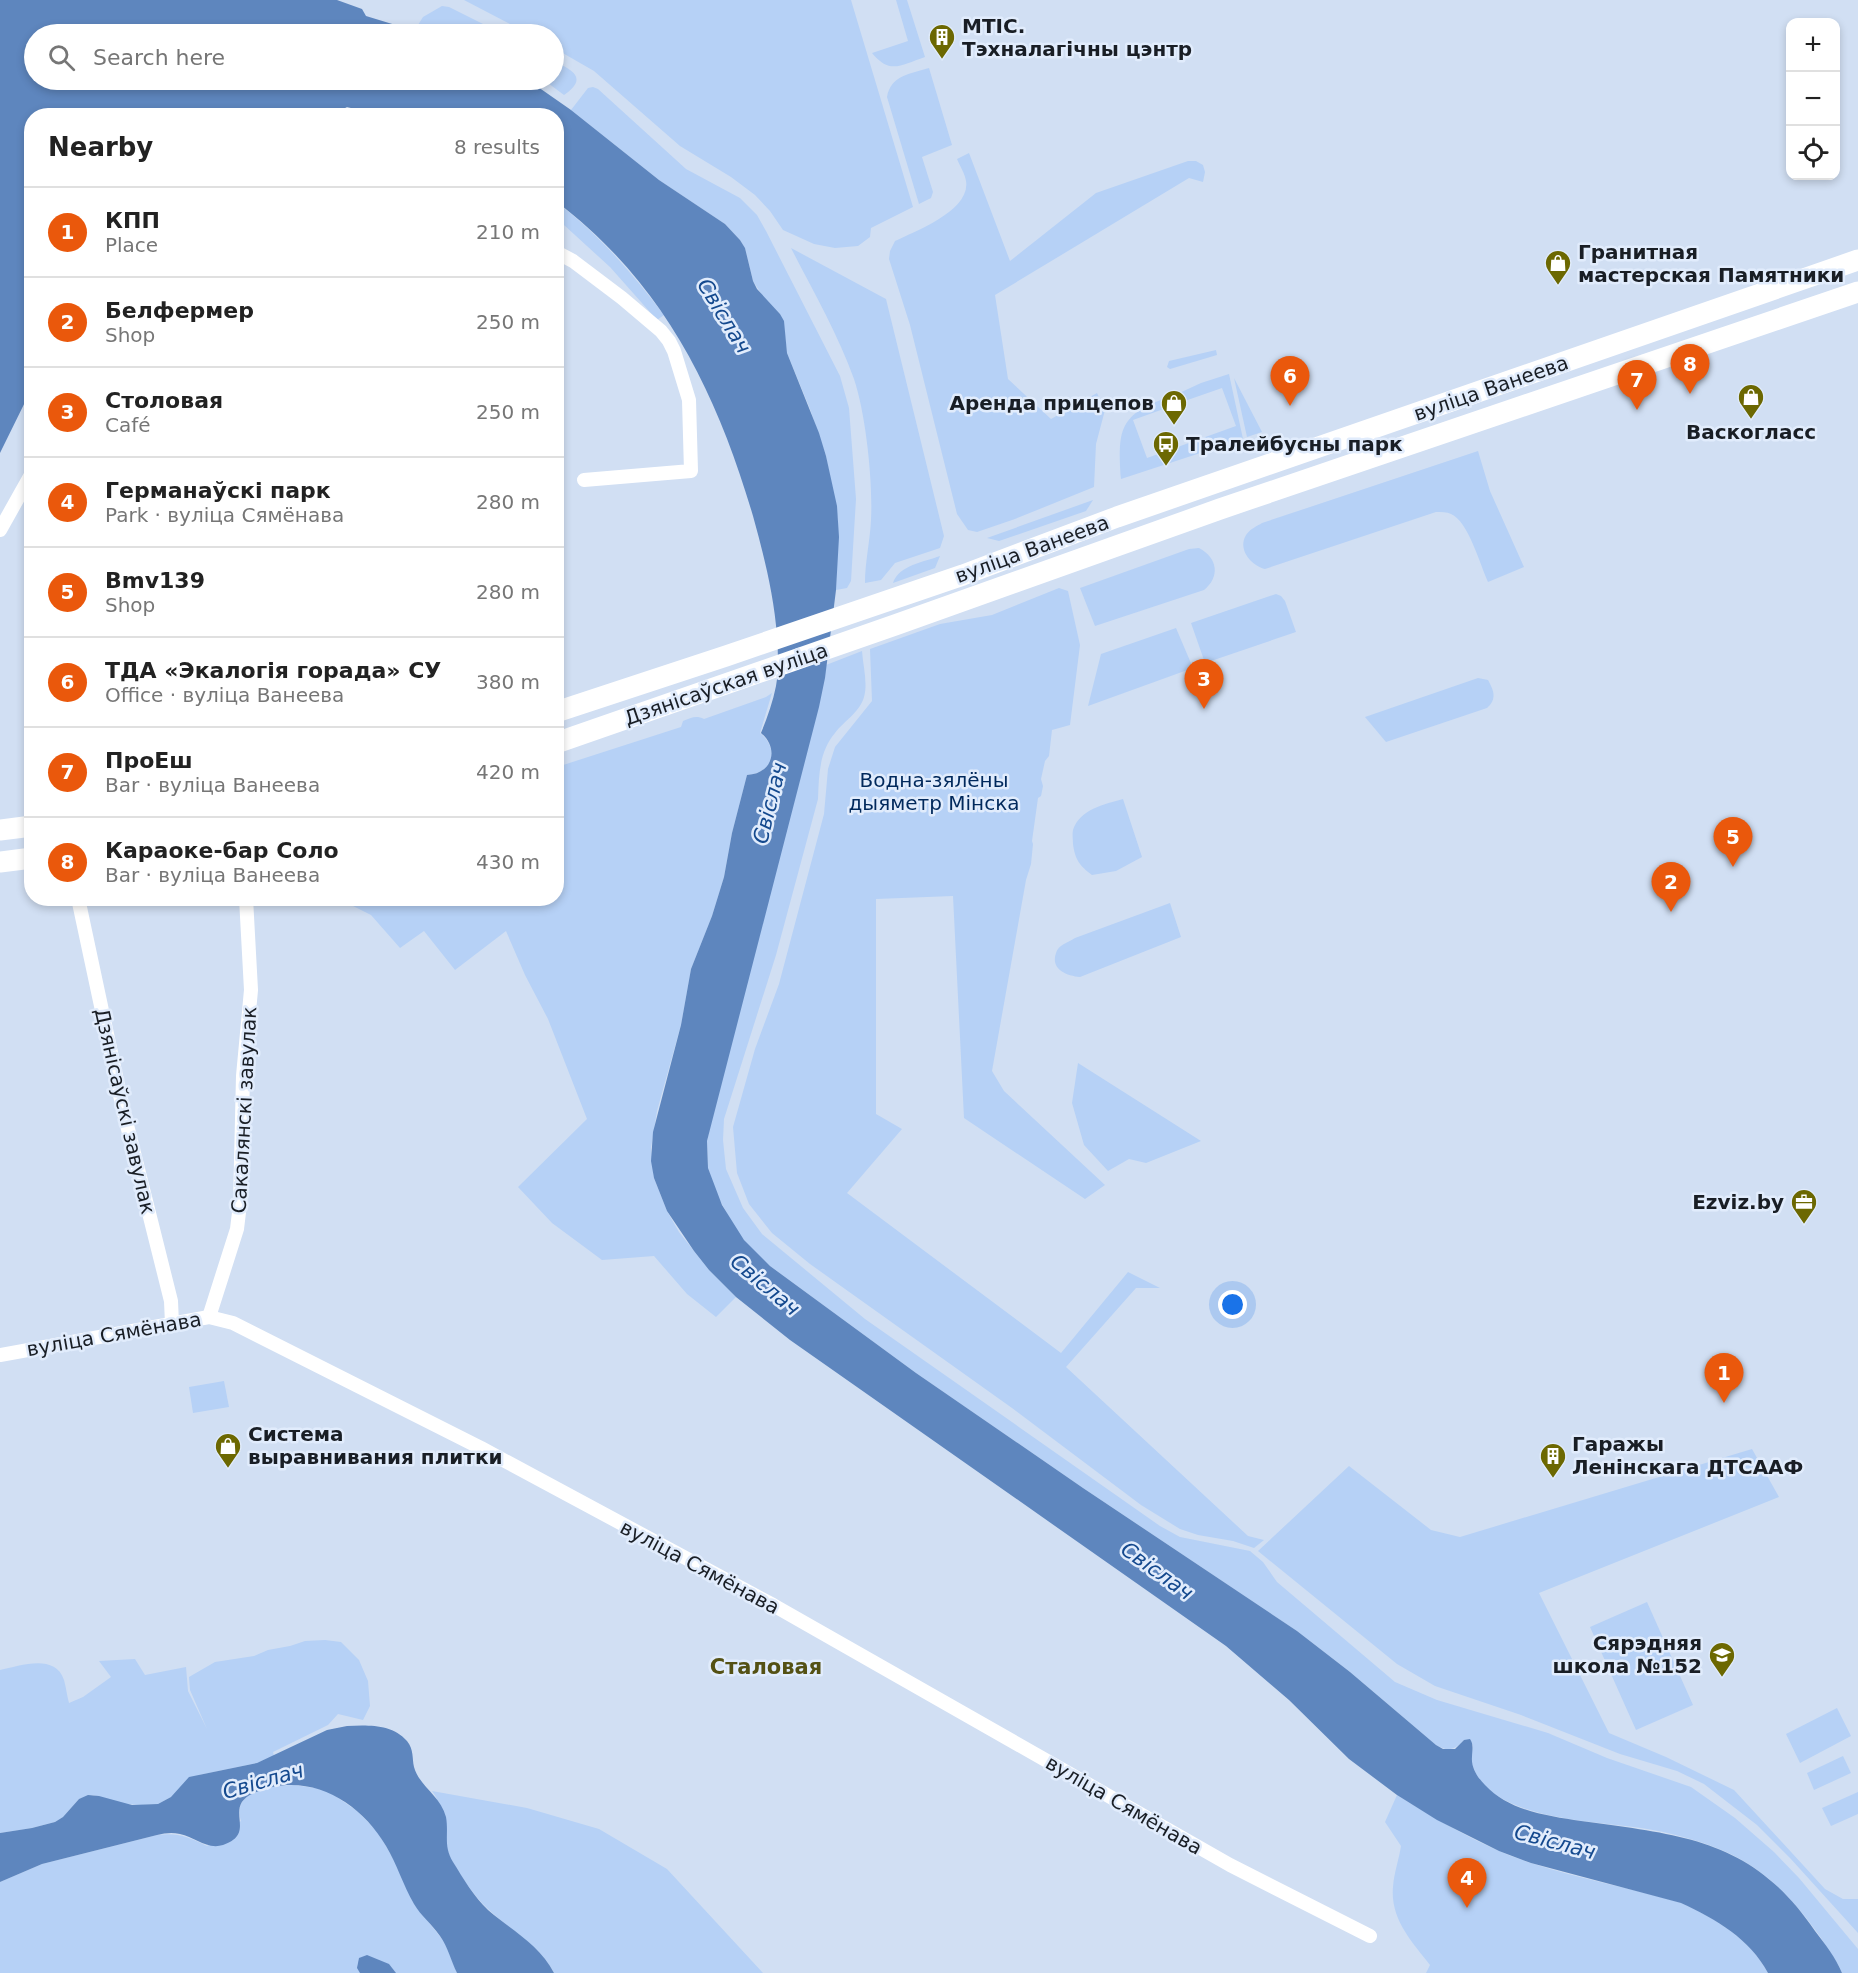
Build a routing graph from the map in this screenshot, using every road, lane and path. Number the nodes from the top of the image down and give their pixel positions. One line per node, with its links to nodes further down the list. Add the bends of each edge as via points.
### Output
1 (564, 256): 4 (street, via 661,331 674,351 689,400 691,471)
2 (1858, 260): 5 (main road, вуліца Ванеева)
3 (1858, 292): 7 (main road, вуліца Ванеева)
4 (584, 480)
5 (1213, 485): 7 (street); 9 (main road, вуліца Ванеева)
6 (24, 487): 8 (street)
7 (1220, 509): 10 (main road, вуліца Ванеева)
8 (0, 530)
9 (886, 600): 11 (main road, Дзянісаўская вуліца)
10 (895, 626): 12 (main road, Дзянісаўская вуліца)
11 (564, 709)
12 (564, 740)
13 (24, 827): 14 (main road)
14 (0, 830)
15 (24, 859): 16 (main road)
16 (0, 862)
17 (80, 906): 20 (street, Дзянісаўскі завулак, via 123,1109 171,1301)
18 (246, 906): 19 (street, Сакалянскі завулак, via 251,990 243,1076 240,1204 237,1229)
19 (209, 1317): 20 (street, вуліца Сямёнава); 22 (street, вуліца Сямёнава, via 233,1323 481,1448 773,1605 1230,1865)
20 (172, 1324): 21 (street, вуліца Сямёнава)
21 (0, 1355)
22 (1370, 1936)

